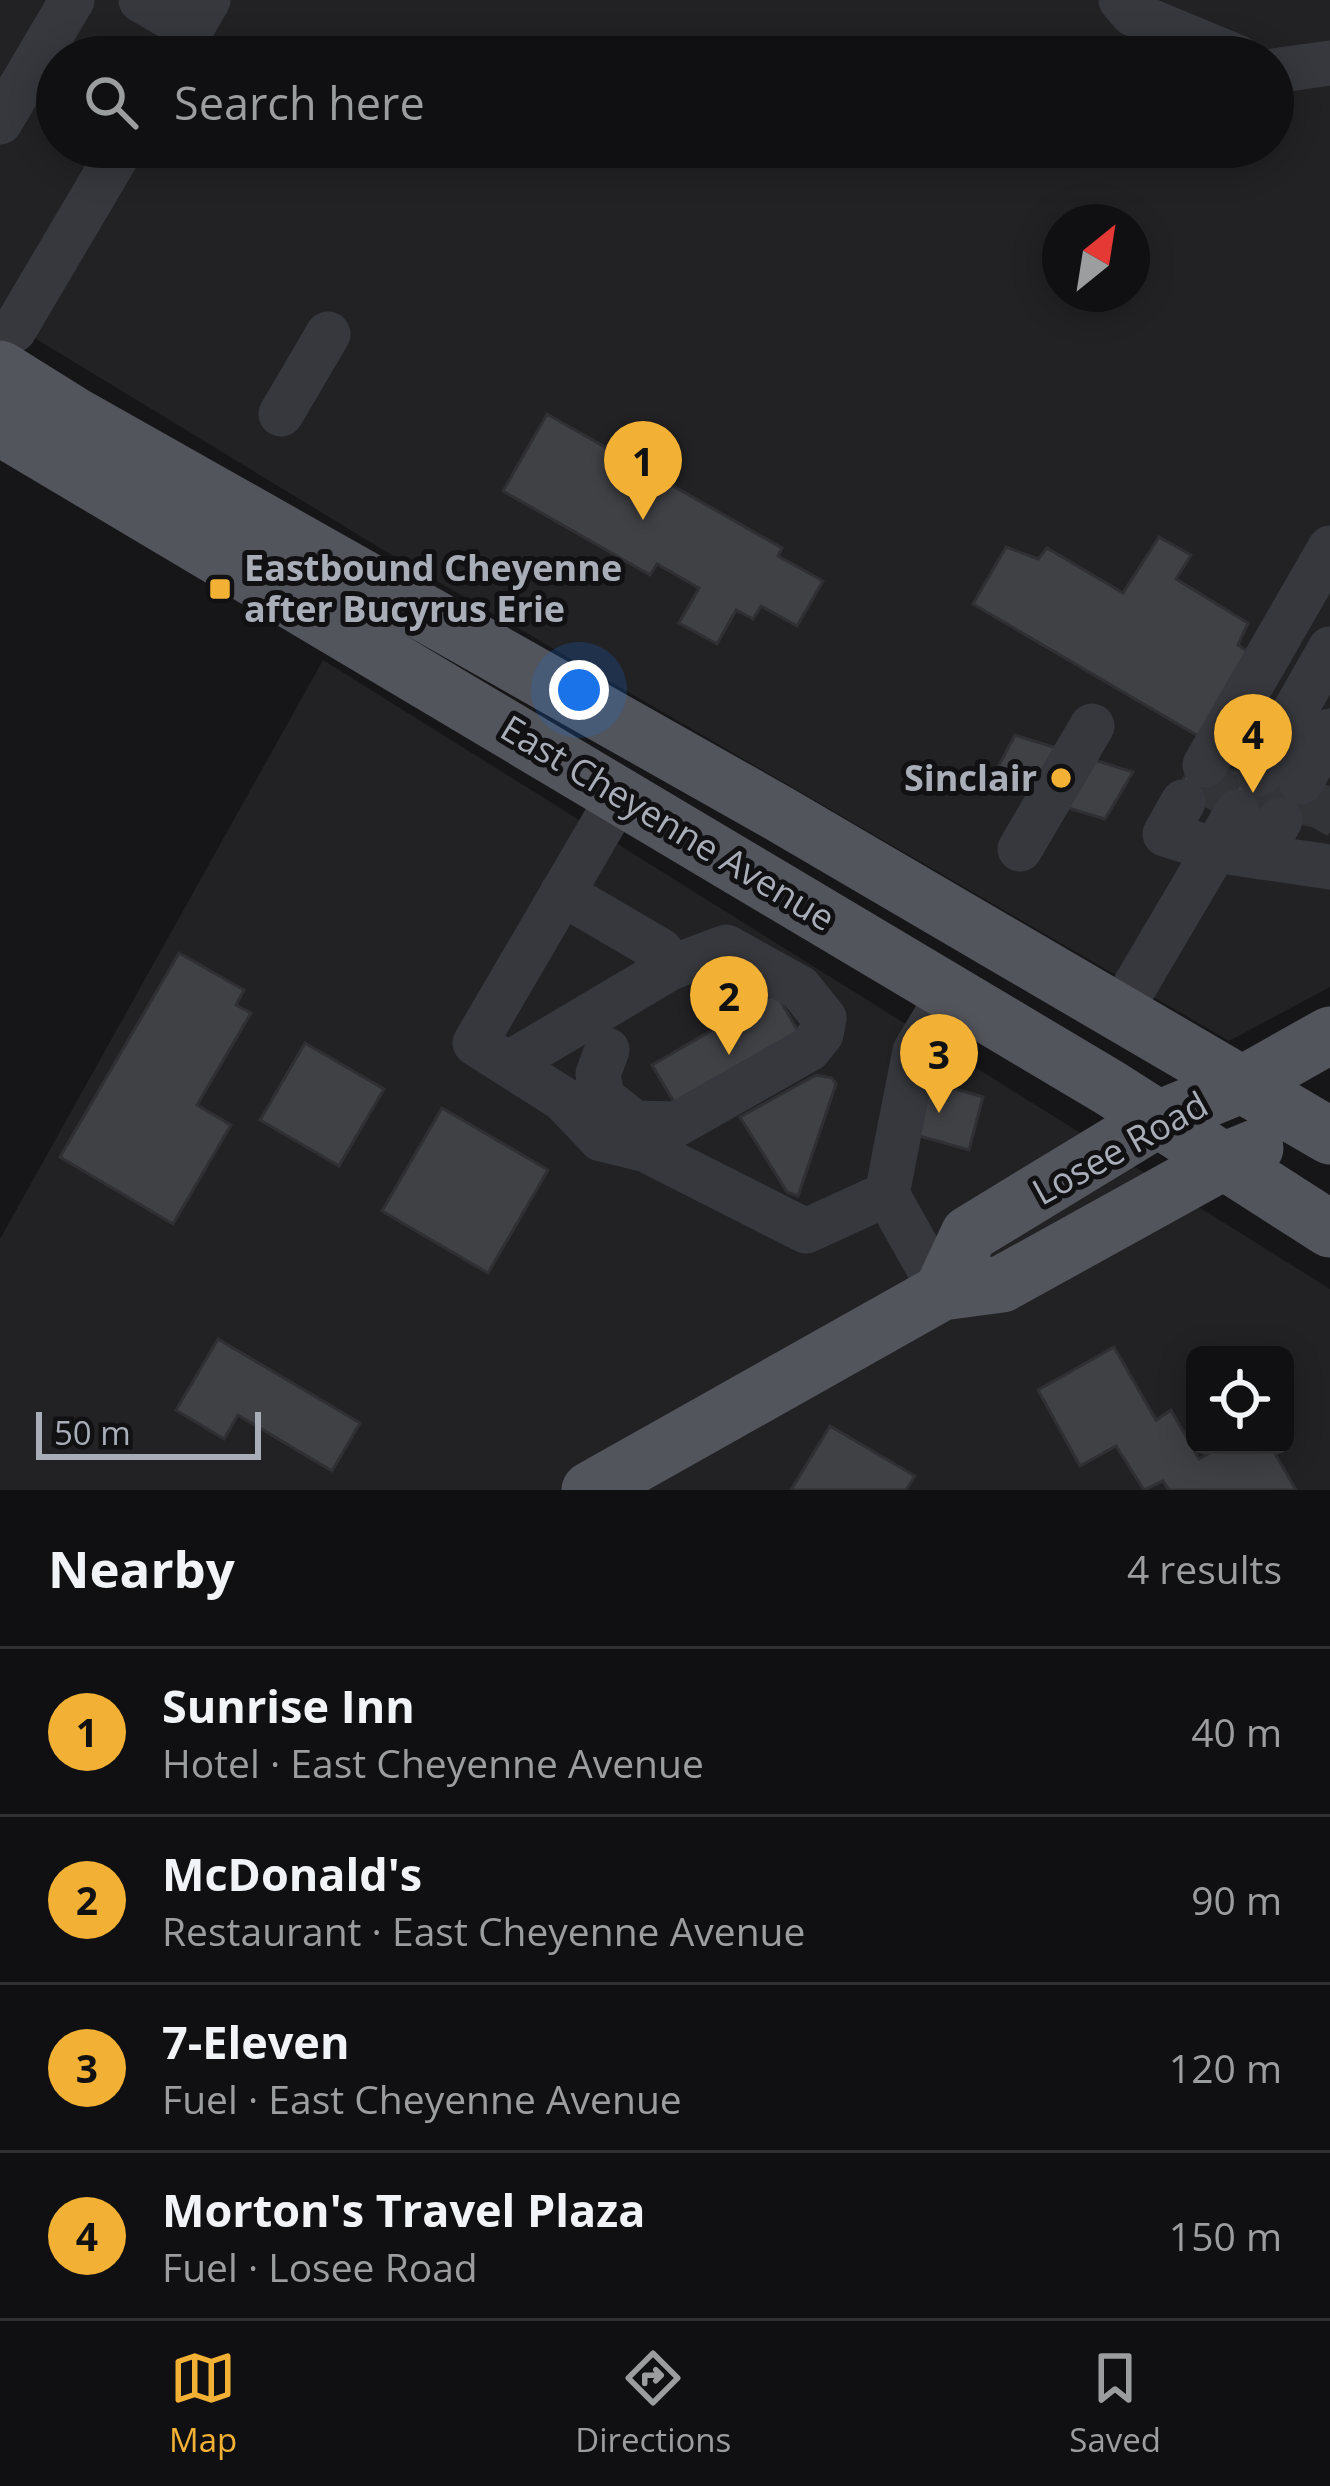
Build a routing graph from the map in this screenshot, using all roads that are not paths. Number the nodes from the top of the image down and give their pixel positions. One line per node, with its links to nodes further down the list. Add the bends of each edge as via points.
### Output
1 (72, 0): 5 (street)
2 (141, 0): 4 (street)
3 (1121, 0): 6 (street, via 1133,14)
4 (191, 29)
5 (51, 36)
6 (1186, 36)
7 (36, 61): 10 (street)
8 (1330, 63): 9 (street)
9 (1294, 68)
10 (0, 122)
11 (110, 168): 13 (street)
12 (328, 334): 16 (street)
13 (4, 352): 15 (main road, East Cheyenne Avenue)
14 (0, 402): 15 (main road, via 46,427)
15 (72, 414): 31 (main road, East Cheyenne Avenue, via 237,493)
16 (281, 414)
17 (0, 427): 25 (main road, East Cheyenne Avenue)
18 (1330, 548): 26 (street)
19 (1330, 583): 26 (street)
20 (1330, 611): 26 (street)
21 (1330, 649): 26 (street)
22 (1330, 685): 26 (street)
23 (1092, 726): 27 (street)
24 (1330, 731): 26 (street)
25 (621, 793): 28 (street); 30 (main road, East Cheyenne Avenue)
26 (1258, 815): 31 (street)
27 (1021, 849)
28 (562, 893): 29 (street, via 661,951); 34 (street, via 475,1043)
29 (670, 968): 32 (street); 32 (street, via 726,947 800,988 824,1018 821,1034 809,1049 677,1124 657,1118 634,1094)
30 (950, 993): 36 (main road, East Cheyenne Avenue); 39 (street, via 915,1051)
31 (1119, 1013): 35 (main road, East Cheyenne Avenue)
32 (598, 1033): 34 (street)
33 (1330, 1035): 35 (main road, Losee Road)
34 (508, 1064): 39 (street, via 563,1099 601,1138 646,1150 806,1232)
35 (1241, 1084): 36 (main road, Losee Road); 37 (main road, East Cheyenne Avenue)
36 (1158, 1119): 38 (main road, East Cheyenne Avenue); 41 (main road, Losee Road, via 968,1234)
37 (1324, 1125): 38 (main road, Losee Road)
38 (1226, 1160): 40 (main road, East Cheyenne Avenue); 41 (main road, Losee Road, via 1003,1283)
39 (887, 1194): 41 (street)
40 (1330, 1229)
41 (942, 1292): 42 (main road, Losee Road)
42 (592, 1489)

